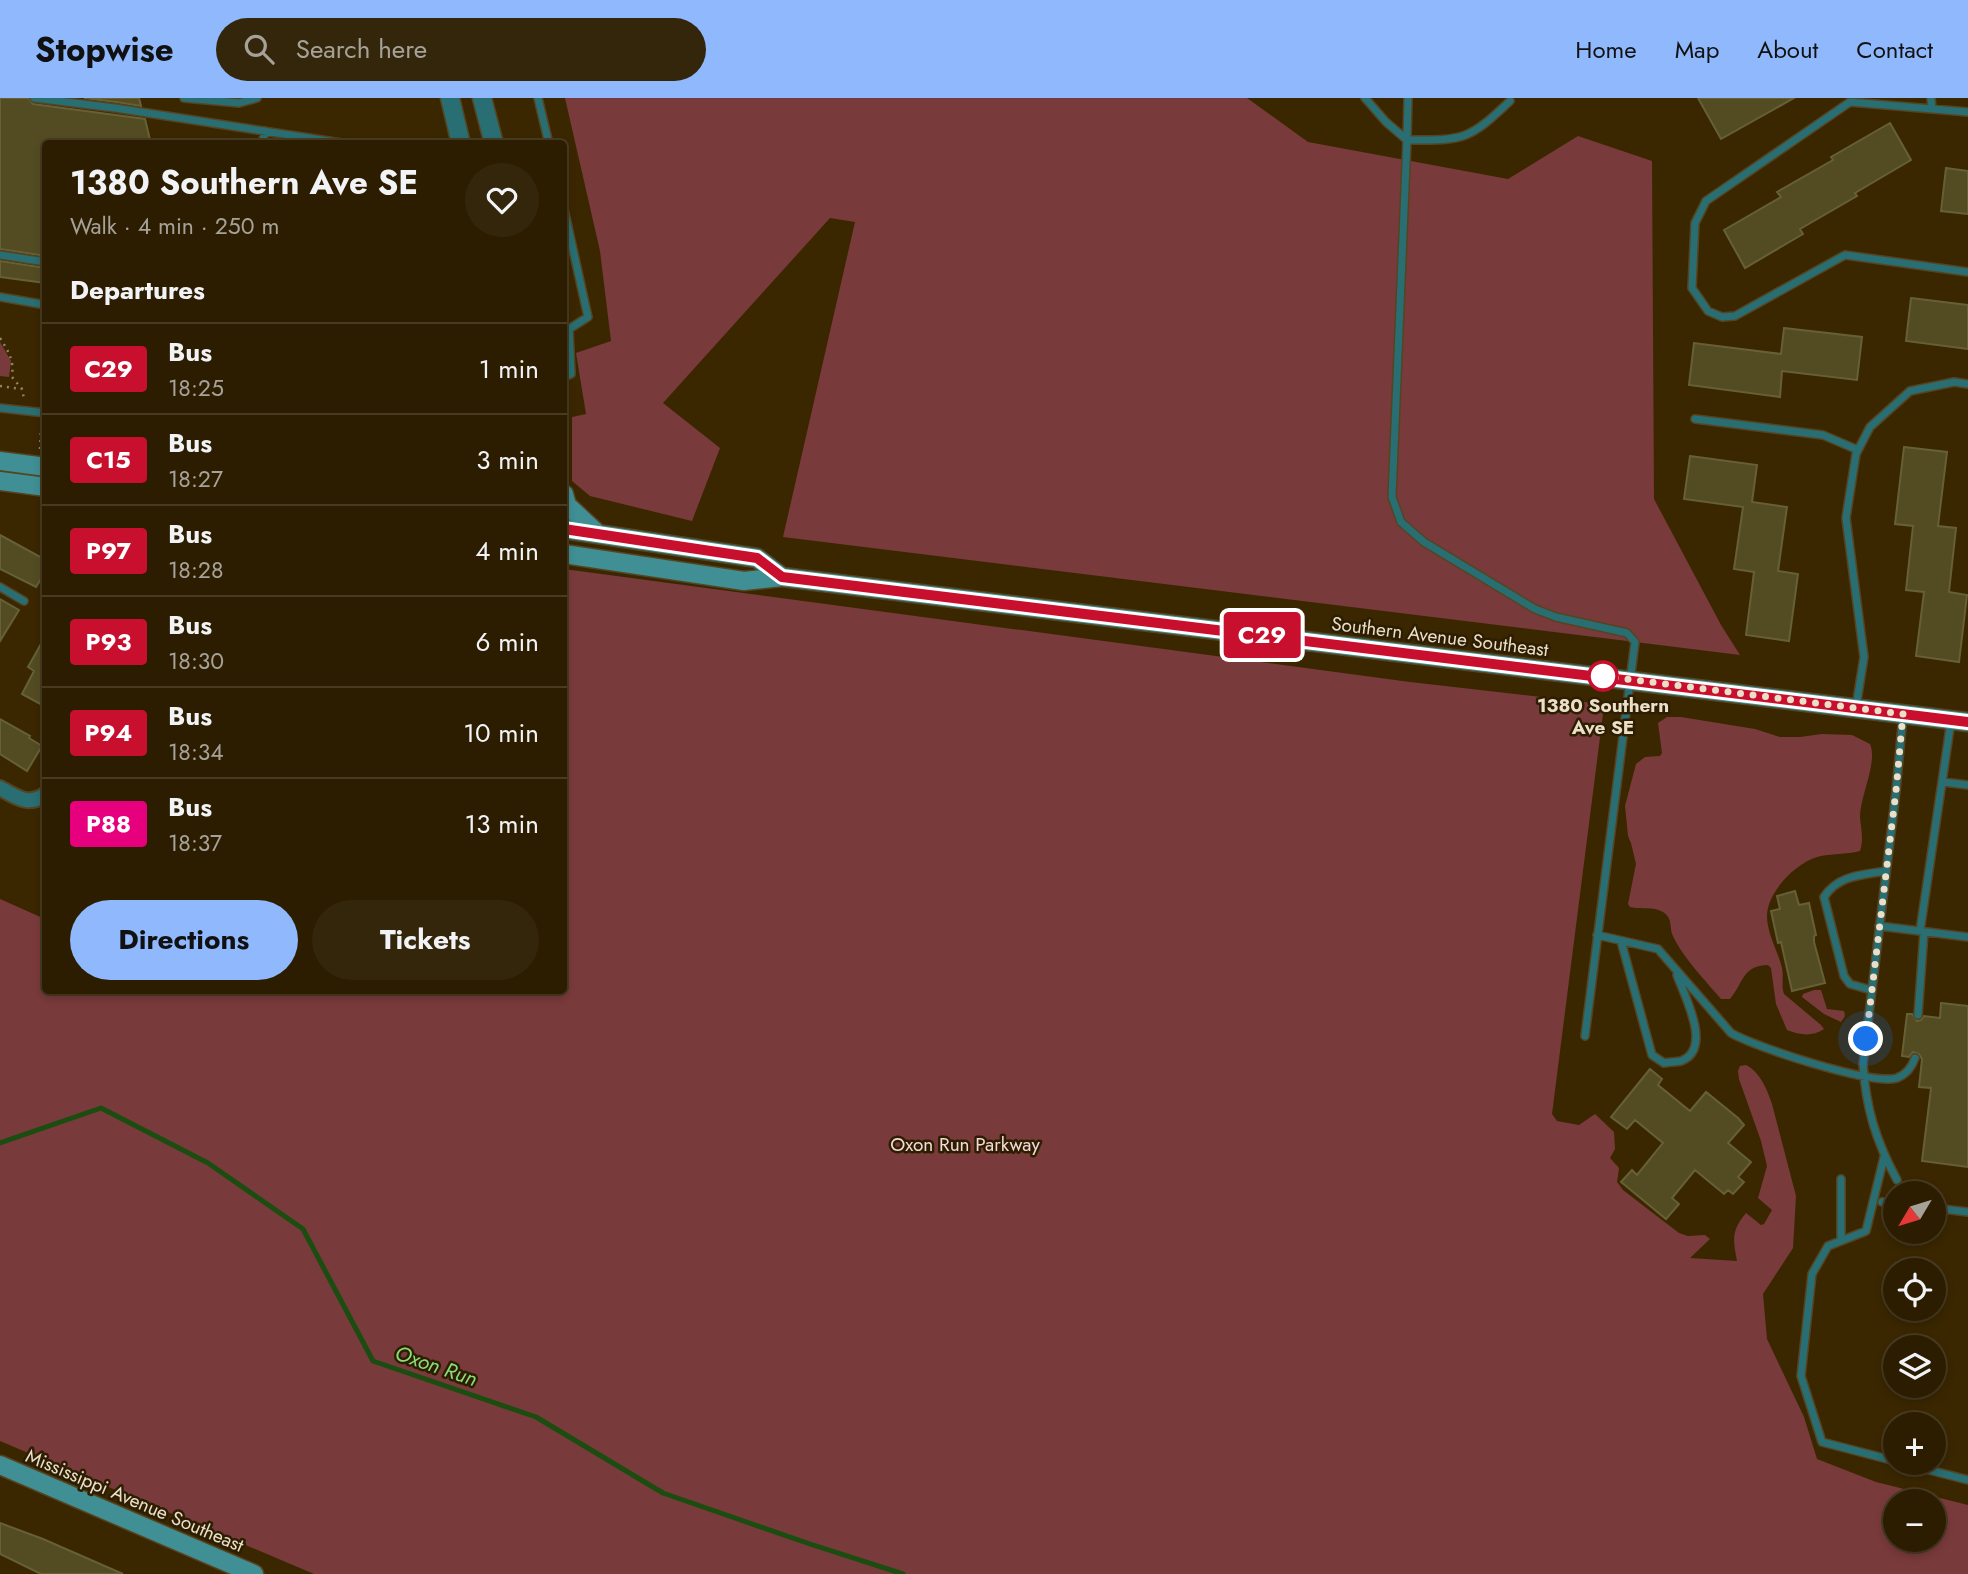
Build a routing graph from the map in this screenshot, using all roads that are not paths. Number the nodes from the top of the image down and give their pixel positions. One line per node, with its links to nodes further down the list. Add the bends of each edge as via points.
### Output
1 (34, 98): 14 (lane)
2 (184, 98): 10 (lane)
3 (257, 98): 10 (lane)
4 (450, 98): 17 (street)
5 (482, 98): 18 (street)
6 (538, 98): 19 (lane)
7 (1365, 98): 20 (lane)
8 (1408, 98): 20 (lane)
9 (1931, 98): 12 (lane)
10 (238, 100)
11 (1510, 101): 20 (lane, via 1465,137)
12 (1932, 109): 13 (lane); 24 (lane, via 1850,102 1706,201 1695,223 1692,288 1708,311 1722,317 1735,316 1844,255)
13 (1968, 113)
14 (265, 131): 15 (lane); 16 (lane)
15 (263, 140)
16 (322, 140)
17 (460, 140)
18 (493, 140)
19 (548, 140)
20 (1407, 140): 44 (lane, via 1392,497 1401,522 1424,542 1535,609 1628,633 1635,642)
21 (567, 222): 27 (lane, via 588,317 569,329 571,374)
22 (0, 255): 23 (lane)
23 (42, 261)
24 (1968, 272)
25 (0, 297): 26 (lane)
26 (42, 304)
27 (567, 376)
28 (1968, 384): 32 (lane, via 1954,382 1910,391 1870,427)
29 (0, 408): 30 (lane)
30 (42, 413)
31 (1695, 419): 32 (lane, via 1823,435)
32 (1858, 450): 45 (lane, via 1846,518 1864,657)
33 (42, 458): 34 (main road)
34 (0, 461)
35 (0, 481): 36 (main road)
36 (42, 486)
37 (567, 505): 39 (main road)
38 (567, 529): 39 (main road, Southern Avenue Southeast)
39 (597, 533): 41 (main road, Southern Avenue Southeast, via 757,558)
40 (567, 554): 41 (main road, Southern Avenue Southeast, via 744,581)
41 (782, 577): 44 (main road, Southern Avenue Southeast)
42 (0, 587): 43 (lane)
43 (24, 601)
44 (1631, 680): 45 (main road, Southern Avenue Southeast); 55 (lane)
45 (1856, 708): 46 (main road, Southern Avenue Southeast)
46 (1903, 714): 47 (main road, Southern Avenue Southeast); 52 (lane)
47 (1960, 721): 48 (lane)
48 (1943, 782): 49 (lane); 54 (lane)
49 (1968, 785)
50 (0, 788): 51 (street, via 20,800)
51 (42, 796)
52 (1886, 872): 53 (lane); 59 (lane, via 1844,879 1824,897 1843,976 1850,984)
53 (1880, 926): 54 (lane); 59 (lane)
54 (1922, 931): 56 (lane); 60 (lane)
55 (1597, 936): 57 (lane); 61 (lane)
56 (1968, 937)
57 (1621, 941): 58 (lane, via 1658,949); 58 (lane, via 1652,1055 1664,1063 1693,1052 1698,1037)
58 (1676, 971): 63 (lane, via 1731,1033)
59 (1871, 990): 63 (lane)
60 (1918, 1015)
61 (1585, 1035)
62 (1915, 1058): 63 (lane, via 1912,1067 1896,1079)
63 (1863, 1076): 64 (lane)
64 (1884, 1157): 66 (lane); 69 (lane, via 1866,1231)
65 (1841, 1178): 69 (lane)
66 (1897, 1180)
67 (1946, 1209): 68 (lane)
68 (1968, 1212)
69 (1841, 1241): 70 (lane, via 1828,1246 1812,1274 1801,1376 1822,1442)
70 (1883, 1458)
71 (0, 1465): 74 (main road, Mississippi Avenue Southeast)
72 (1946, 1474): 73 (lane)
73 (1968, 1480)
74 (254, 1574)

